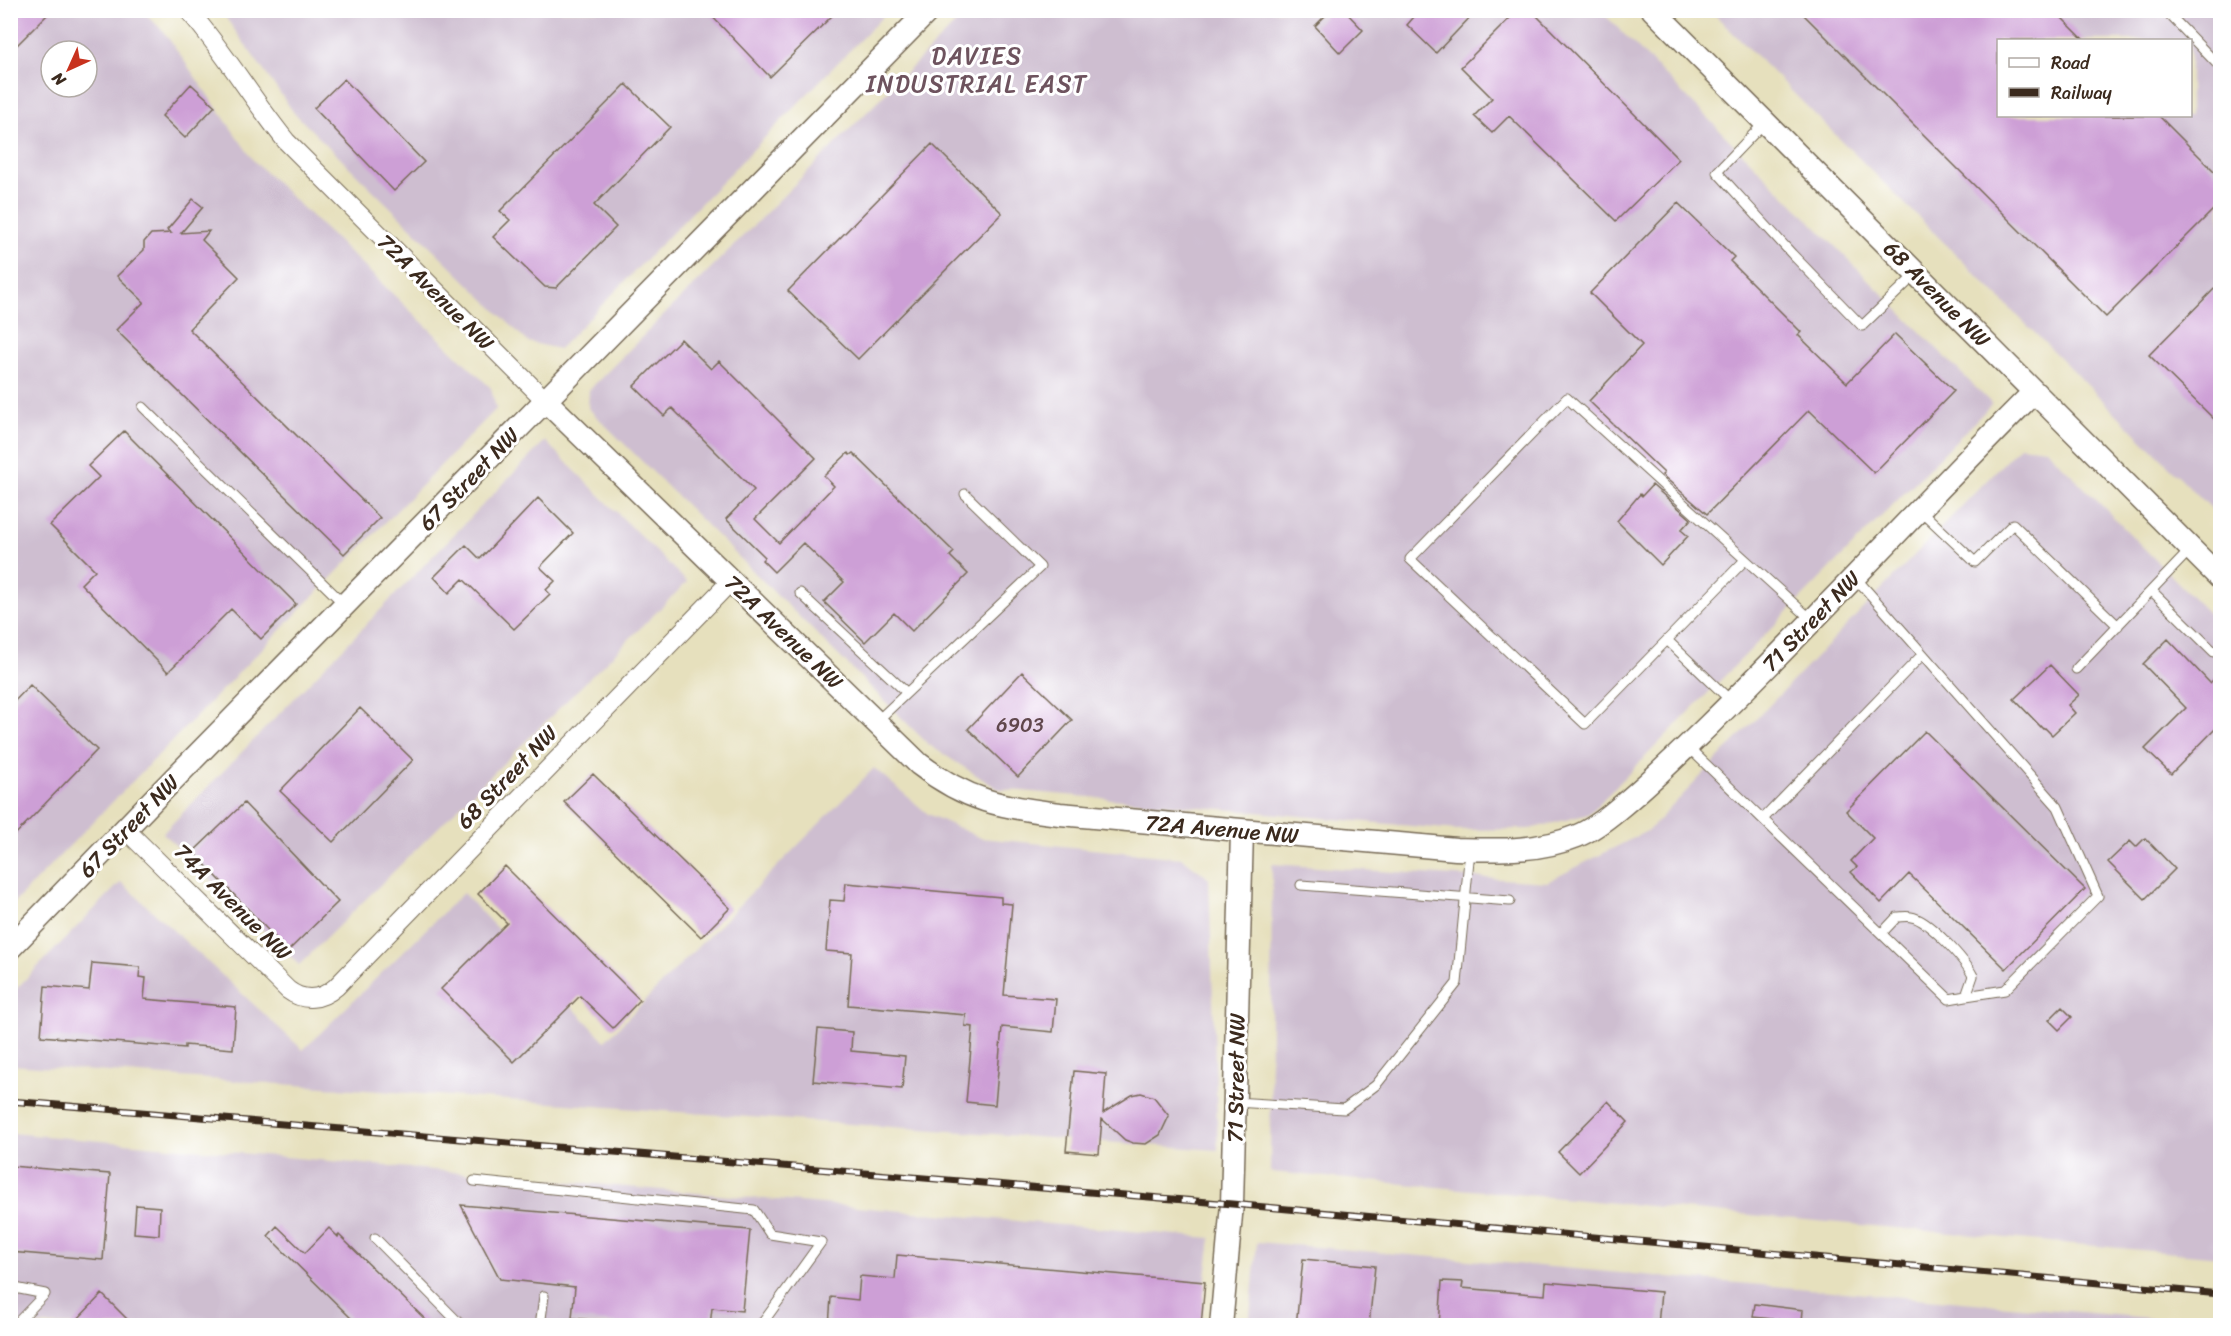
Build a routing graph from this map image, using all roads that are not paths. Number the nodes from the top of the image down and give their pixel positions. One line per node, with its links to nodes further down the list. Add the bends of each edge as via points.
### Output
1 (188, 10): 9 (street, 72A Avenue NW, via 293,148)
2 (929, 10): 9 (street, 67 Street NW)
3 (1653, 10): 6 (street, 68 Avenue NW)
4 (2165, 10): 5 (lane)
5 (2220, 67)
6 (1765, 122): 7 (street, 68 Avenue NW); 7 (lane, via 1717,172 1862,326)
7 (1916, 274): 8 (street, 68 Avenue NW)
8 (2034, 392): 12 (street, 71 Street NW); 13 (street, 68 Avenue NW)
9 (546, 401): 17 (street, 72A Avenue NW); 20 (street, 67 Street NW)
10 (143, 407): 20 (lane)
11 (965, 494): 27 (lane, via 1040,567)
12 (1918, 509): 15 (street, 71 Street NW); 22 (lane, via 1975,562 2013,524)
13 (2191, 549): 16 (street, 68 Avenue NW); 18 (lane)
14 (1746, 560): 21 (lane); 23 (lane); 23 (lane, via 1567,398 1410,559 1585,724)
15 (1854, 576): 21 (street, 71 Street NW); 25 (lane)
16 (2220, 578)
17 (731, 581): 29 (street, 72A Avenue NW); 42 (street, 68 Street NW, via 336,987)
18 (2152, 591): 22 (lane); 24 (lane)
19 (801, 593): 27 (lane)
20 (345, 605): 32 (street, 67 Street NW)
21 (1813, 621): 28 (street, 71 Street NW)
22 (2118, 626): 26 (lane)
23 (1667, 640): 28 (lane)
24 (2214, 652)
25 (1923, 654): 31 (lane); 41 (lane, via 2058,807 2098,896 2005,990)
26 (2076, 669)
27 (906, 692): 29 (lane)
28 (1732, 702): 30 (street, 71 Street NW)
29 (876, 722): 33 (street, 72A Avenue NW, via 935,777 986,802 1060,814)
30 (1687, 746): 31 (lane); 34 (street, 71 Street NW, via 1602,822)
31 (1763, 819): 39 (lane)
32 (126, 830): 40 (street, 67 Street NW); 42 (street, 74A Avenue NW, via 288,990 296,996)
33 (1242, 831): 35 (street, 72A Avenue NW); 43 (street, 71 Street NW)
34 (1577, 836): 35 (street, 72A Avenue NW, via 1516,850)
35 (1470, 850): 37 (lane)
36 (1301, 885): 37 (lane)
37 (1464, 897): 38 (lane); 43 (lane, via 1456,984 1376,1085 1344,1109)
38 (1510, 901)
39 (1882, 933): 41 (lane, via 1949,999); 41 (lane, via 1897,917 1913,916 1965,962 1973,976)
40 (10, 948)
41 (1966, 996)
42 (312, 998)
43 (1235, 1102): 52 (street, 71 Street NW, via 1232,1204)
44 (474, 1181): 51 (lane, via 754,1210 770,1234 821,1242)
45 (375, 1238): 49 (lane)
46 (10, 1287): 48 (lane, via 45,1294)
47 (544, 1296): 50 (lane)
48 (14, 1326)
49 (462, 1326)
50 (540, 1326)
51 (758, 1326)
52 (1221, 1326)

